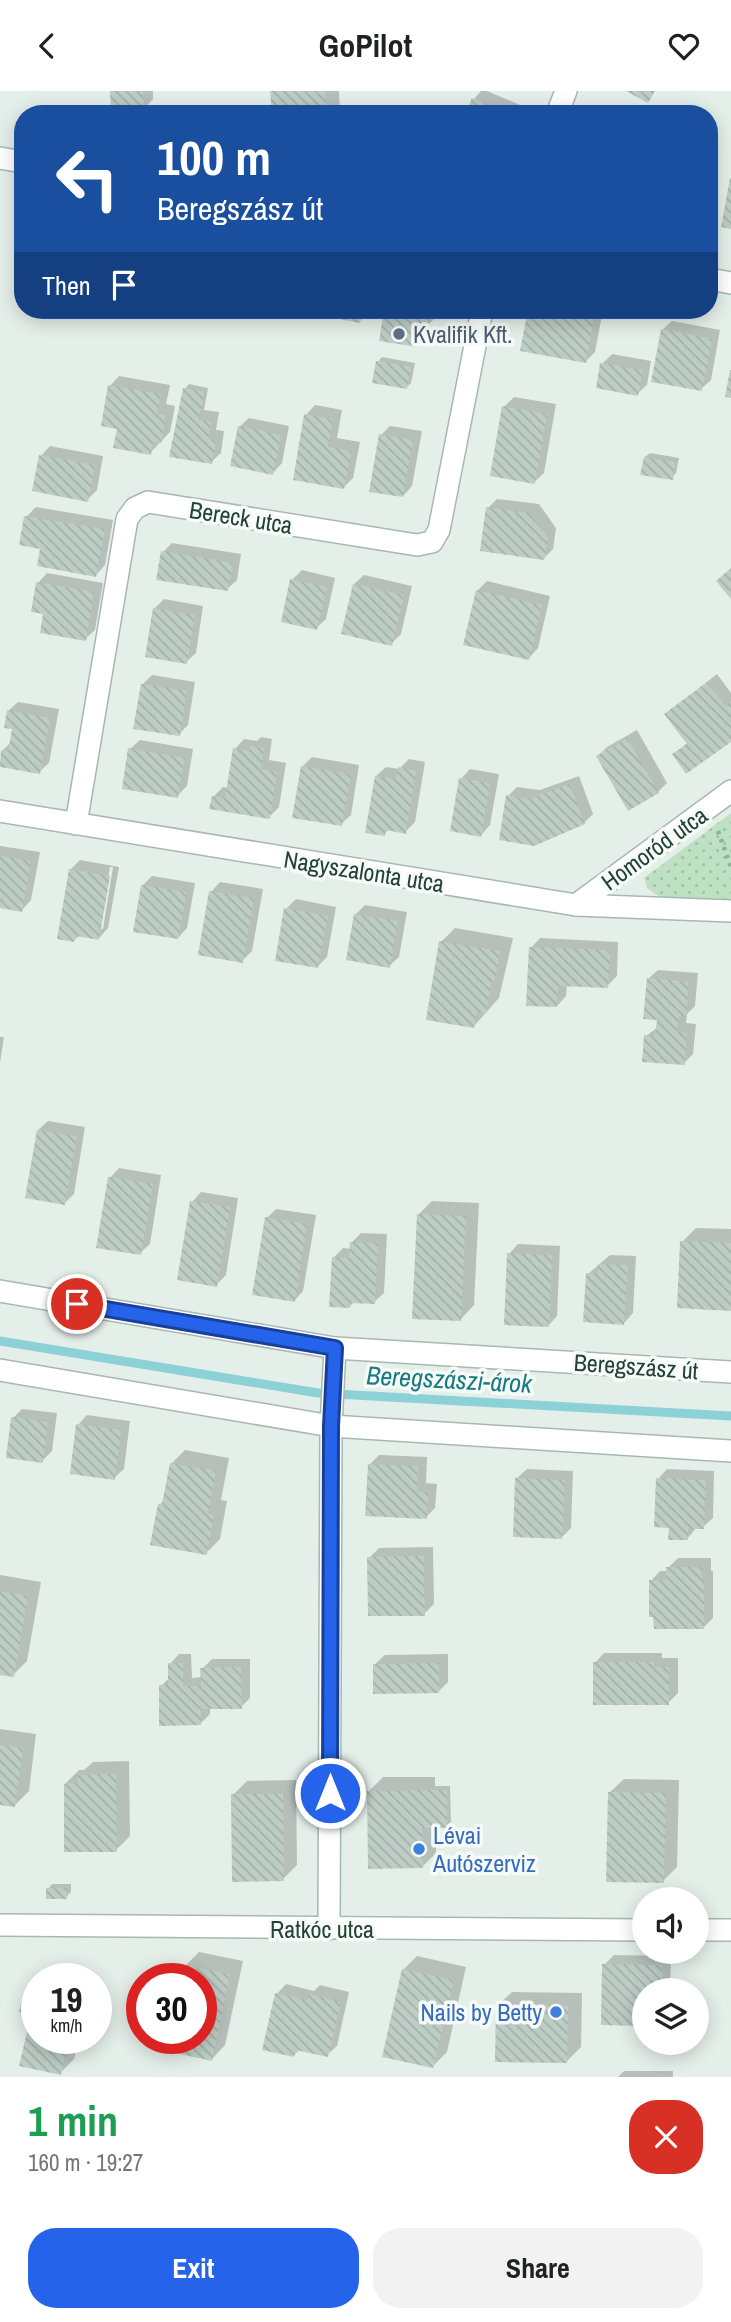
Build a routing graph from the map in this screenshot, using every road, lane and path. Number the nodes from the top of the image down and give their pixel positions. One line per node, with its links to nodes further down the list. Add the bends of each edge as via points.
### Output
1 (480, 319): 5 (street, Bereck utca, via 439,530 432,542 416,545 148,502 135,509 127,519)
2 (731, 791): 3 (street, Homoród utca)
3 (709, 807): 6 (path); 7 (street, Homoród utca)
4 (0, 811): 5 (street, Nagyszalonta utca)
5 (76, 824): 7 (street, Nagyszalonta utca)
6 (731, 867)
7 (576, 905): 8 (street, Nagyszalonta utca)
8 (731, 911)
9 (0, 1291): 10 (street, Beregszász út)
10 (335, 1348): 12 (street, Beregszász út); 13 (street)
11 (0, 1370): 13 (street)
12 (731, 1372)
13 (332, 1417): 14 (street); 16 (street)
14 (731, 1451)
15 (0, 1926): 16 (street, Ratkóc utca)
16 (329, 1929): 17 (street, Ratkóc utca)
17 (632, 1930)
18 (709, 1930): 19 (street)
19 (731, 1930)

